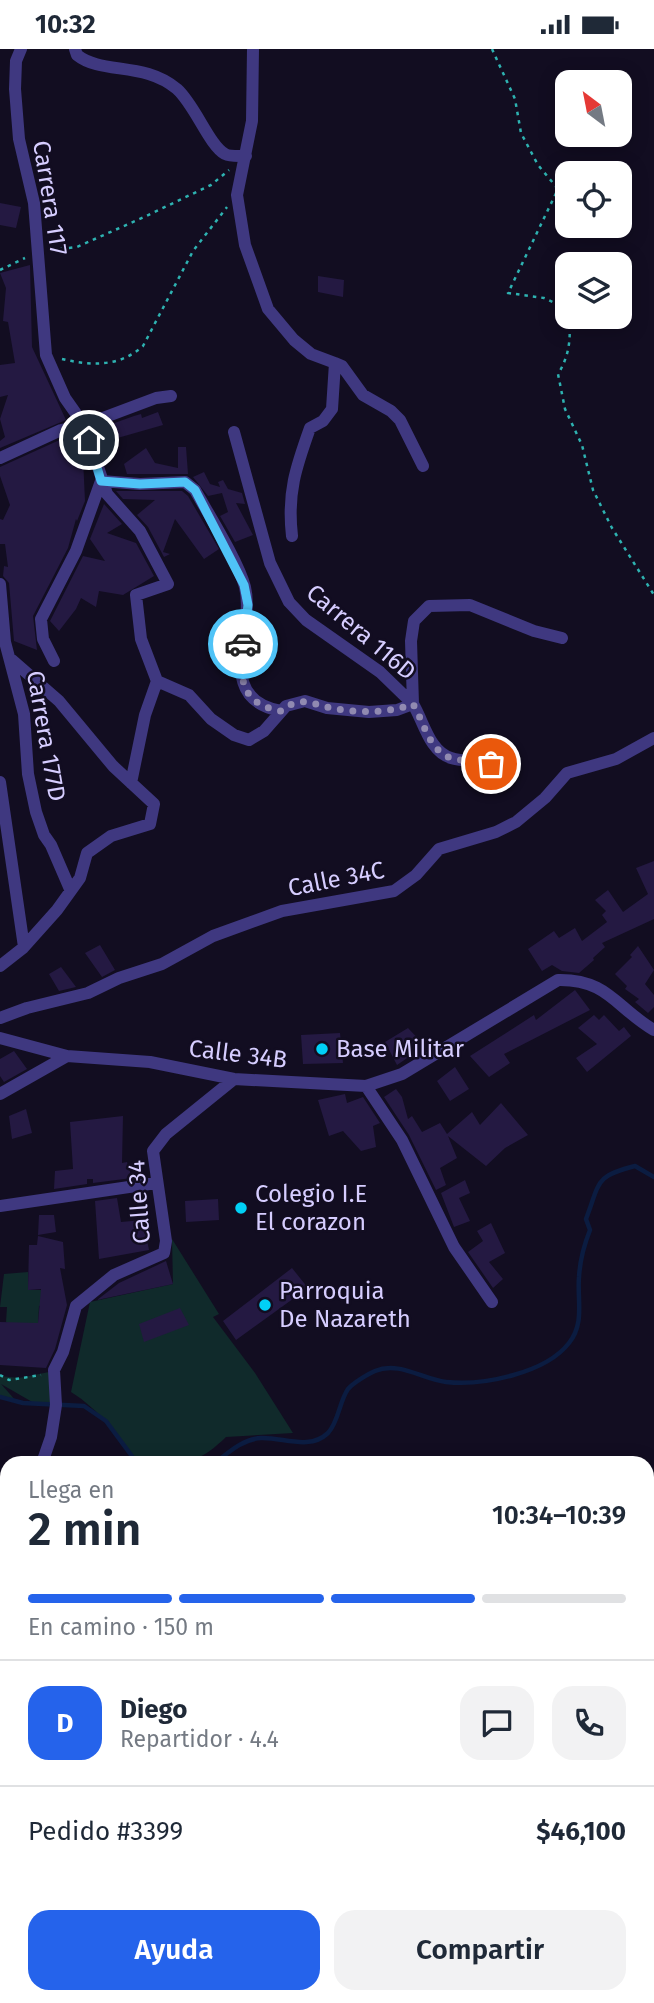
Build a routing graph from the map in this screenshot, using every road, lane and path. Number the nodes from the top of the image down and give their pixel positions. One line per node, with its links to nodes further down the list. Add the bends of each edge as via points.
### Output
1 (21, 49): 7 (street, Carrera 117, via 16,61 17,114)
2 (75, 49): 5 (street, via 86,63 137,69 163,79 190,102 219,149 228,156)
3 (253, 49): 5 (street, via 254,107)
4 (492, 49): 9 (path, via 515,99 521,133 558,189 508,293)
5 (246, 156): 6 (street); 7 (path, via 211,185 145,218 77,247)
6 (237, 195): 11 (path, via 193,251 143,346 132,356 100,364); 12 (street, via 245,245 268,309 303,347)
7 (39, 252): 8 (path); 11 (street, Carrera 117)
8 (0, 270)
9 (555, 303)
10 (570, 329): 21 (path, via 564,366 558,374 565,409 582,445 593,490)
11 (46, 355): 14 (street, Carrera 117, via 65,398)
12 (335, 363): 17 (street, via 363,395 400,420); 19 (street, via 332,409 310,428 293,475)
13 (171, 396): 14 (street)
14 (84, 425): 16 (street, via 61,430); 18 (street, Carrera 117)
15 (234, 432): 26 (street, Carrera 116D, via 270,563 289,602 306,620 380,672)
16 (0, 458)
17 (422, 466)
18 (101, 481): 24 (street, via 76,551 41,619 43,639); 25 (street, Carrera 117, via 140,531 168,584 136,595 141,639); 27 (street, via 185,482 195,490 244,585 248,605 241,681 250,697)
19 (292, 536)
20 (0, 584): 23 (street, Carrera 177D, via 5,642)
21 (654, 595)
22 (562, 638): 26 (street, via 470,605 429,606 414,621)
23 (12, 660): 31 (street, via 59,701); 33 (street, Carrera 177D, via 36,812)
24 (54, 661)
25 (157, 681): 27 (street, via 189,695 211,719 249,740); 31 (street)
26 (413, 704): 27 (street, via 369,712 305,701); 29 (street, via 434,747 453,759)
27 (281, 711)
28 (654, 738): 36 (street, Calle 34C, via 616,759 567,773 516,822 439,849 394,891 282,911 236,926 162,964 88,993)
29 (491, 764)
30 (0, 782): 32 (street)
31 (131, 783): 33 (street, via 154,804 150,824 111,835 87,853 80,878)
32 (1, 803): 34 (street)
33 (70, 889): 34 (street)
34 (24, 947): 35 (street)
35 (0, 966)
36 (0, 1018)
37 (654, 1030): 41 (street, Calle 34B, via 597,986 558,980 402,1074)
38 (0, 1038): 39 (street, Calle 34B)
39 (67, 1056): 40 (street, Calle 34B, via 150,1062); 42 (street)
40 (234, 1079): 41 (street, Calle 34B); 43 (street, Calle 34, via 166,1134 153,1151)
41 (366, 1086): 45 (street, via 402,1140 454,1247)
42 (0, 1094)
43 (156, 1182): 44 (street); 46 (street, Calle 34, via 164,1253 114,1275 76,1306)
44 (0, 1206)
45 (492, 1302)
46 (55, 1368): 47 (path, via 35,1377 9,1380); 48 (street, via 56,1405)
47 (0, 1375)
48 (44, 1456)

